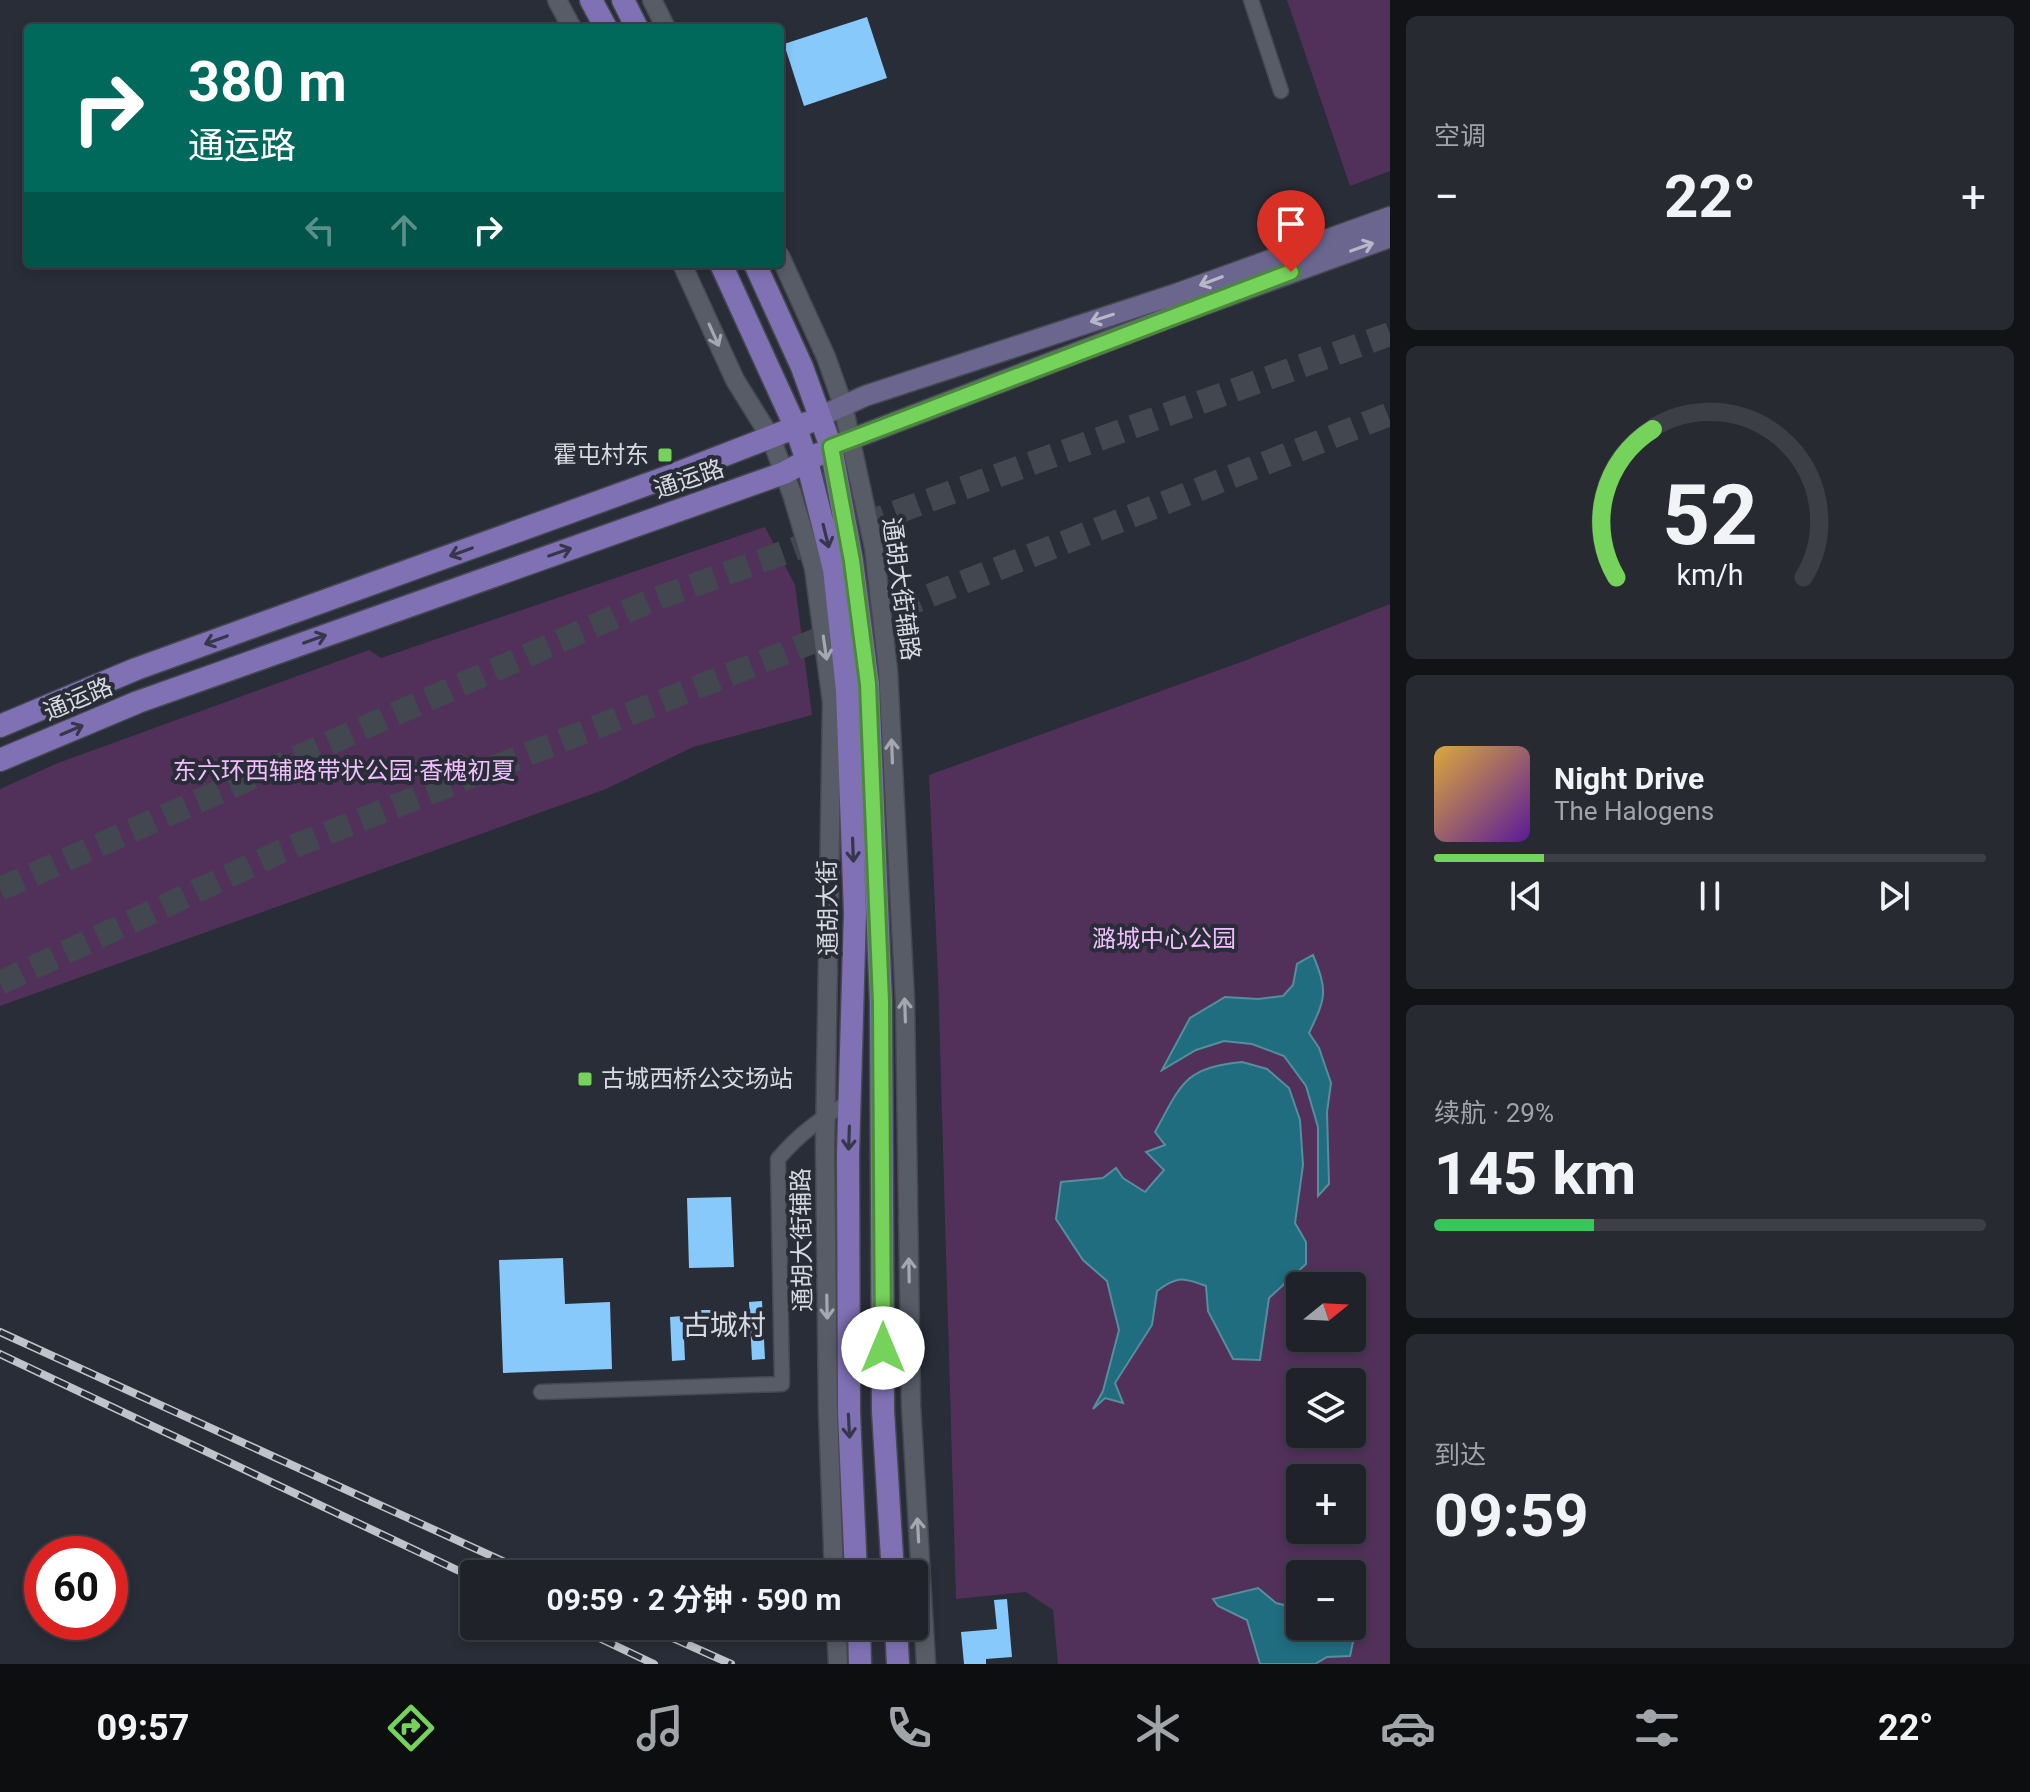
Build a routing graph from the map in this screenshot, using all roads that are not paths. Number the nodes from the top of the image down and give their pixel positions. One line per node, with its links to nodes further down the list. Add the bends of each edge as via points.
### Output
1 (557, 0): 6 (street)
2 (591, 0): 7 (main road)
3 (623, 0): 8 (main road)
4 (652, 0): 9 (street)
5 (1251, 0): 10 (street)
6 (570, 24)
7 (604, 24)
8 (635, 24)
9 (664, 24)
10 (1281, 91)
11 (1390, 217): 17 (main road, 通运路, one-way to 17)
12 (1390, 237): 17 (main road, 通运路, one-way to 12)
13 (784, 265): 18 (street, 通胡大街辅路)
14 (684, 268): 21 (street, 通胡大街辅路, one-way to 21, via 735,380)
15 (723, 268): 20 (main road, 通胡大街)
16 (757, 268): 19 (main road, 通胡大街)
17 (1180, 303): 18 (main road, 通运路, one-way to 18); 22 (main road, 通运路, via 1015,378)
18 (843, 405): 19 (main road, 通运路); 22 (street, 通胡大街辅路)
19 (819, 417): 20 (main road, 通运路); 22 (main road, 通胡大街)
20 (796, 428): 21 (main road, 通运路); 23 (main road, 通胡大街)
21 (771, 438): 24 (street, 通胡大街辅路); 25 (main road, 通运路, one-way to 25, via 136,669)
22 (841, 442): 23 (main road, 通运路); 32 (main road, 通胡大街, via 868,684 881,1002 883,1411); 39 (street, 通胡大街辅路, one-way to 22, via 911,1405 905,1001 888,670 874,548)
23 (807, 461): 24 (main road, 通运路); 27 (main road, 通胡大街, one-way to 27, via 834,569 847,690 855,913)
24 (784, 473): 26 (main road, 通运路, one-way to 24, via 138,702); 28 (street, 通胡大街辅路, one-way to 28, via 814,568 832,702)
25 (0, 726)
26 (0, 760)
27 (850, 1102): 28 (street); 31 (main road, 通胡大街, one-way to 31, via 849,1413)
28 (825, 1114): 29 (street, via 778,1159 782,1384); 30 (street, 通胡大街辅路, one-way to 30)
29 (541, 1392)
30 (833, 1560)
31 (855, 1560)
32 (892, 1560)
33 (837, 1640): 36 (street)
34 (859, 1640): 37 (main road)
35 (897, 1640): 38 (main road)
36 (838, 1664)
37 (860, 1664)
38 (898, 1664)
39 (926, 1664)

